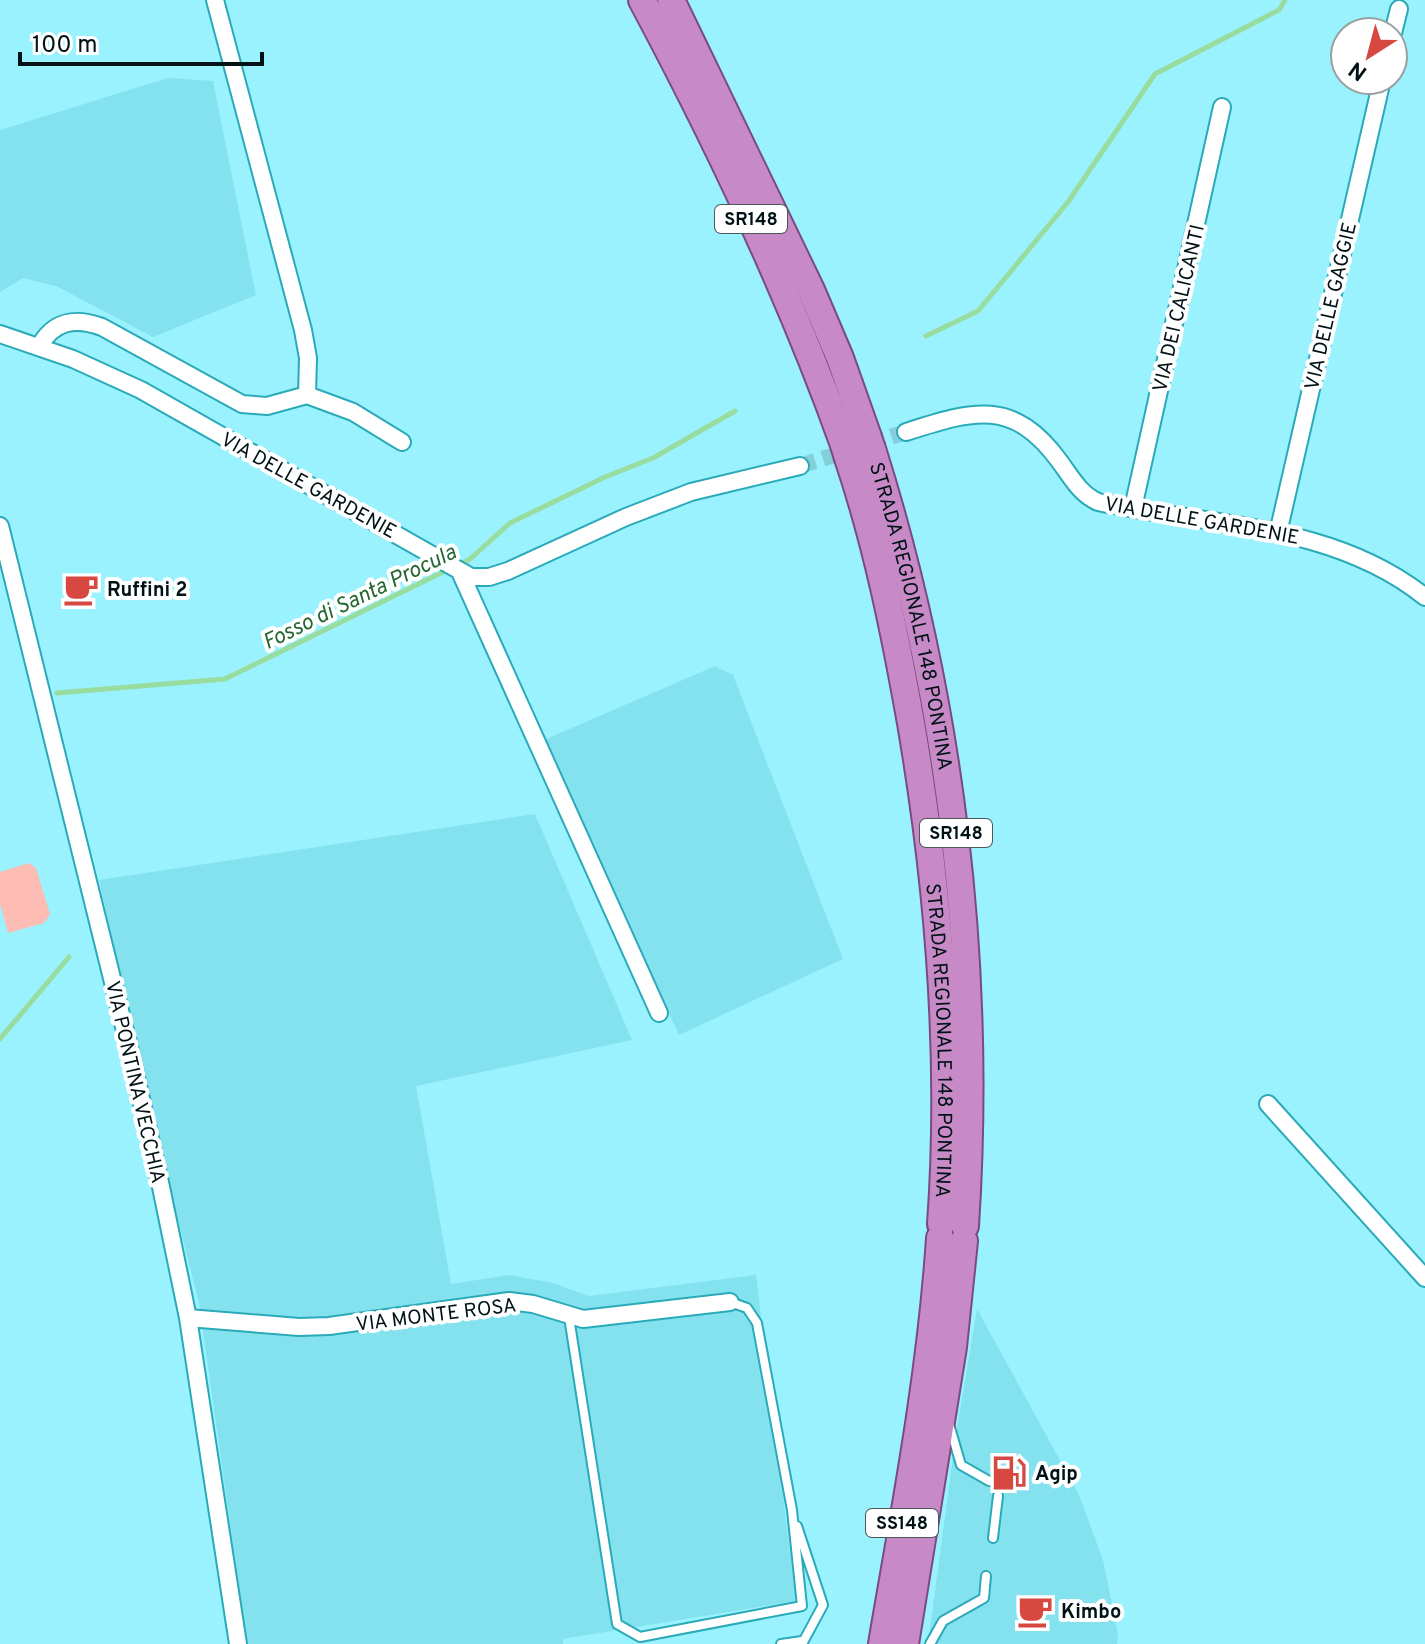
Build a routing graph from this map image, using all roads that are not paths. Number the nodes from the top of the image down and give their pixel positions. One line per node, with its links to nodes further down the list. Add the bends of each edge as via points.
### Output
1 (215, 0): 10 (street, via 303,330)
2 (642, 0): 13 (highway, STRADA REGIONALE 148 PONTINA / SR148, via 732,177)
3 (671, 0): 13 (highway, STRADA REGIONALE 148 PONTINA / SR148, via 840,358)
4 (1399, 9): 5 (street)
5 (1397, 16)
6 (1378, 96): 17 (street, VIA DELLE GAGGIE)
7 (1222, 107): 15 (street, VIA DEI CALICANTI)
8 (0, 334): 9 (street, VIA DELLE GARDENIE)
9 (39, 347): 10 (street, via 57,326 85,322 242,404 267,406); 18 (street, VIA DELLE GARDENIE, via 141,390)
10 (307, 395): 12 (street, via 353,412)
11 (906, 432): 15 (street, VIA DELLE GARDENIE, via 972,414 1013,420 1053,453 1087,495)
12 (402, 442)
13 (858, 447): 26 (highway, STRADA REGIONALE 148 PONTINA / SR148, via 928,836 944,1034 945,1136 959,1305)
14 (800, 466): 18 (street, via 691,492 489,577)
15 (1133, 508): 17 (street, VIA DELLE GARDENIE)
16 (0, 526): 25 (street, VIA PONTINA VECCHIA, via 131,1055)
17 (1278, 533): 19 (street, VIA DELLE GARDENIE, via 1364,559)
18 (461, 574): 20 (street)
19 (1425, 597)
20 (659, 1013)
21 (1268, 1104): 22 (street)
22 (1425, 1278)
23 (730, 1302): 24 (street, VIA MONTE ROSA, via 592,1319); 29 (lane, via 747,1308 757,1323)
24 (569, 1317): 25 (street, VIA MONTE ROSA, via 509,1301 329,1326); 29 (lane, via 617,1624 640,1637 802,1606)
25 (188, 1318): 33 (street, VIA PONTINA VECCHIA)
26 (933, 1402): 27 (lane, via 961,1465); 35 (highway, SS148); 36 (highway, SS148)
27 (989, 1481)
28 (998, 1496): 30 (lane)
29 (792, 1510): 32 (lane, via 823,1605)
30 (993, 1538)
31 (986, 1576): 37 (lane, via 984,1598 943,1621)
32 (802, 1642): 34 (lane)
33 (238, 1644)
34 (781, 1644)
35 (882, 1644)
36 (905, 1644)
37 (930, 1644)

